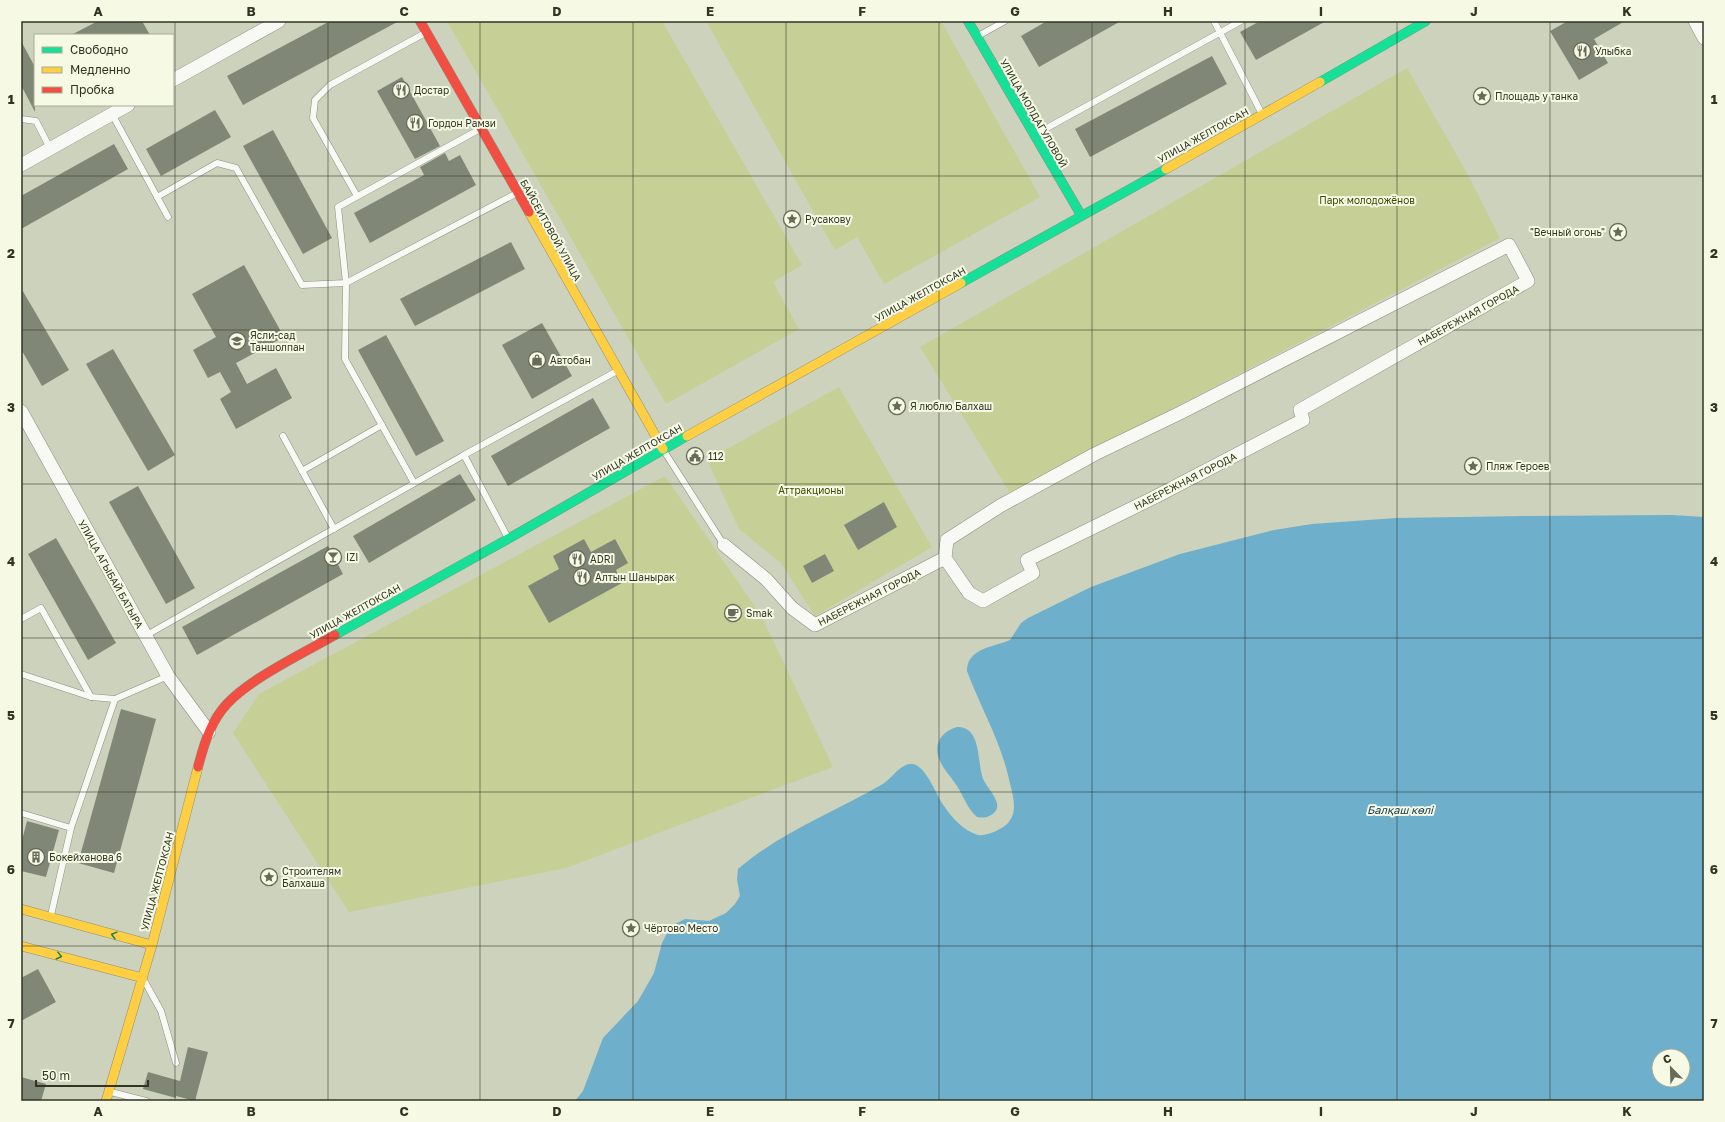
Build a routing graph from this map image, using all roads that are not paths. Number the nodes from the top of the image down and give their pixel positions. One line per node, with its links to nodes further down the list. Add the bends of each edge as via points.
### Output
1 (278, 21): 13 (street)
2 (420, 21): 9 (street, БАЙСЕИТОВОЙ УЛИЦА)
3 (968, 21): 11 (street, УЛИЦА МОЛДАГУЛОВОЙ)
4 (1005, 21): 11 (lane)
5 (1214, 21): 10 (lane)
6 (1241, 21): 10 (lane)
7 (1426, 21): 16 (street, УЛИЦА ЖЕЛТОКСАН)
8 (1695, 21): 12 (street)
9 (426, 32): 18 (street, БАЙСЕИТОВОЙ УЛИЦА); 23 (lane, via 330,85 315,100 313,118)
10 (1220, 33): 16 (lane); 19 (lane)
11 (977, 37): 19 (street, УЛИЦА МОЛДАГУЛОВОЙ)
12 (1704, 38)
13 (174, 79)
14 (126, 106): 15 (street)
15 (112, 114): 20 (street); 24 (lane)
16 (1262, 115): 25 (street, УЛИЦА ЖЕЛТОКСАН)
17 (21, 119): 20 (lane, via 36,121)
18 (481, 128): 22 (street, БАЙСЕИТОВОЙ УЛИЦА); 23 (lane)
19 (1034, 136): 25 (street, УЛИЦА МОЛДАГУЛОВОЙ)
20 (50, 148): 21 (street)
21 (21, 165)
22 (518, 193): 27 (lane); 28 (street, БАЙСЕИТОВОЙ УЛИЦА)
23 (357, 196): 27 (lane, via 338,207)
24 (157, 197): 26 (lane); 27 (lane, via 217,163 236,168 302,285)
25 (1081, 215): 32 (street, УЛИЦА ЖЕЛТОКСАН)
26 (168, 217)
27 (346, 283): 30 (lane, via 345,359)
28 (618, 370): 32 (street, БАЙСЕИТОВОЙ УЛИЦА); 33 (lane)
29 (21, 412): 41 (street, УЛИЦА АГЫБАЙ БАТЫРА)
30 (382, 425): 34 (lane); 35 (lane)
31 (283, 436): 34 (lane)
32 (663, 449): 37 (street, УЛИЦА ЖЕЛТОКСАН); 38 (lane)
33 (464, 455): 35 (lane); 37 (lane)
34 (302, 471): 36 (lane)
35 (414, 483): 36 (lane)
36 (334, 529): 41 (lane)
37 (508, 539): 46 (street, УЛИЦА ЖЕЛТОКСАН, via 247,687 224,707)
38 (724, 545): 39 (street, НАБЕРЕЖНАЯ ГОРОДА, via 766,579 792,608 815,625)
39 (946, 558): 39 (street, НАБЕРЕЖНАЯ ГОРОДА, via 969,593 983,601 1033,573 1027,560 1303,420 1300,410 1528,281 1508,245 1095,454 1007,502 947,540)
40 (21, 619): 44 (lane, via 41,608)
41 (145, 636): 43 (street, УЛИЦА АГЫБАЙ БАТЫРА)
42 (21, 674): 44 (lane)
43 (168, 676): 45 (lane); 46 (street, УЛИЦА АГЫБАЙ БАТЫРА)
44 (91, 697): 45 (lane)
45 (115, 699): 48 (lane)
46 (210, 732): 51 (street, УЛИЦА ЖЕЛТОКСАН, via 200,760)
47 (21, 813): 48 (lane)
48 (71, 828): 50 (lane)
49 (21, 909): 50 (street)
50 (51, 917): 51 (street, one-way to 50)
51 (152, 945): 53 (street, УЛИЦА ЖЕЛТОКСАН)
52 (21, 946): 53 (street, one-way to 53)
53 (143, 978): 54 (lane, via 160,1011); 55 (street, УЛИЦА ЖЕЛТОКСАН)
54 (176, 1063)
55 (109, 1092): 56 (street, УЛИЦА ЖЕЛТОКСАН); 57 (lane)
56 (106, 1101)
57 (146, 1101)

